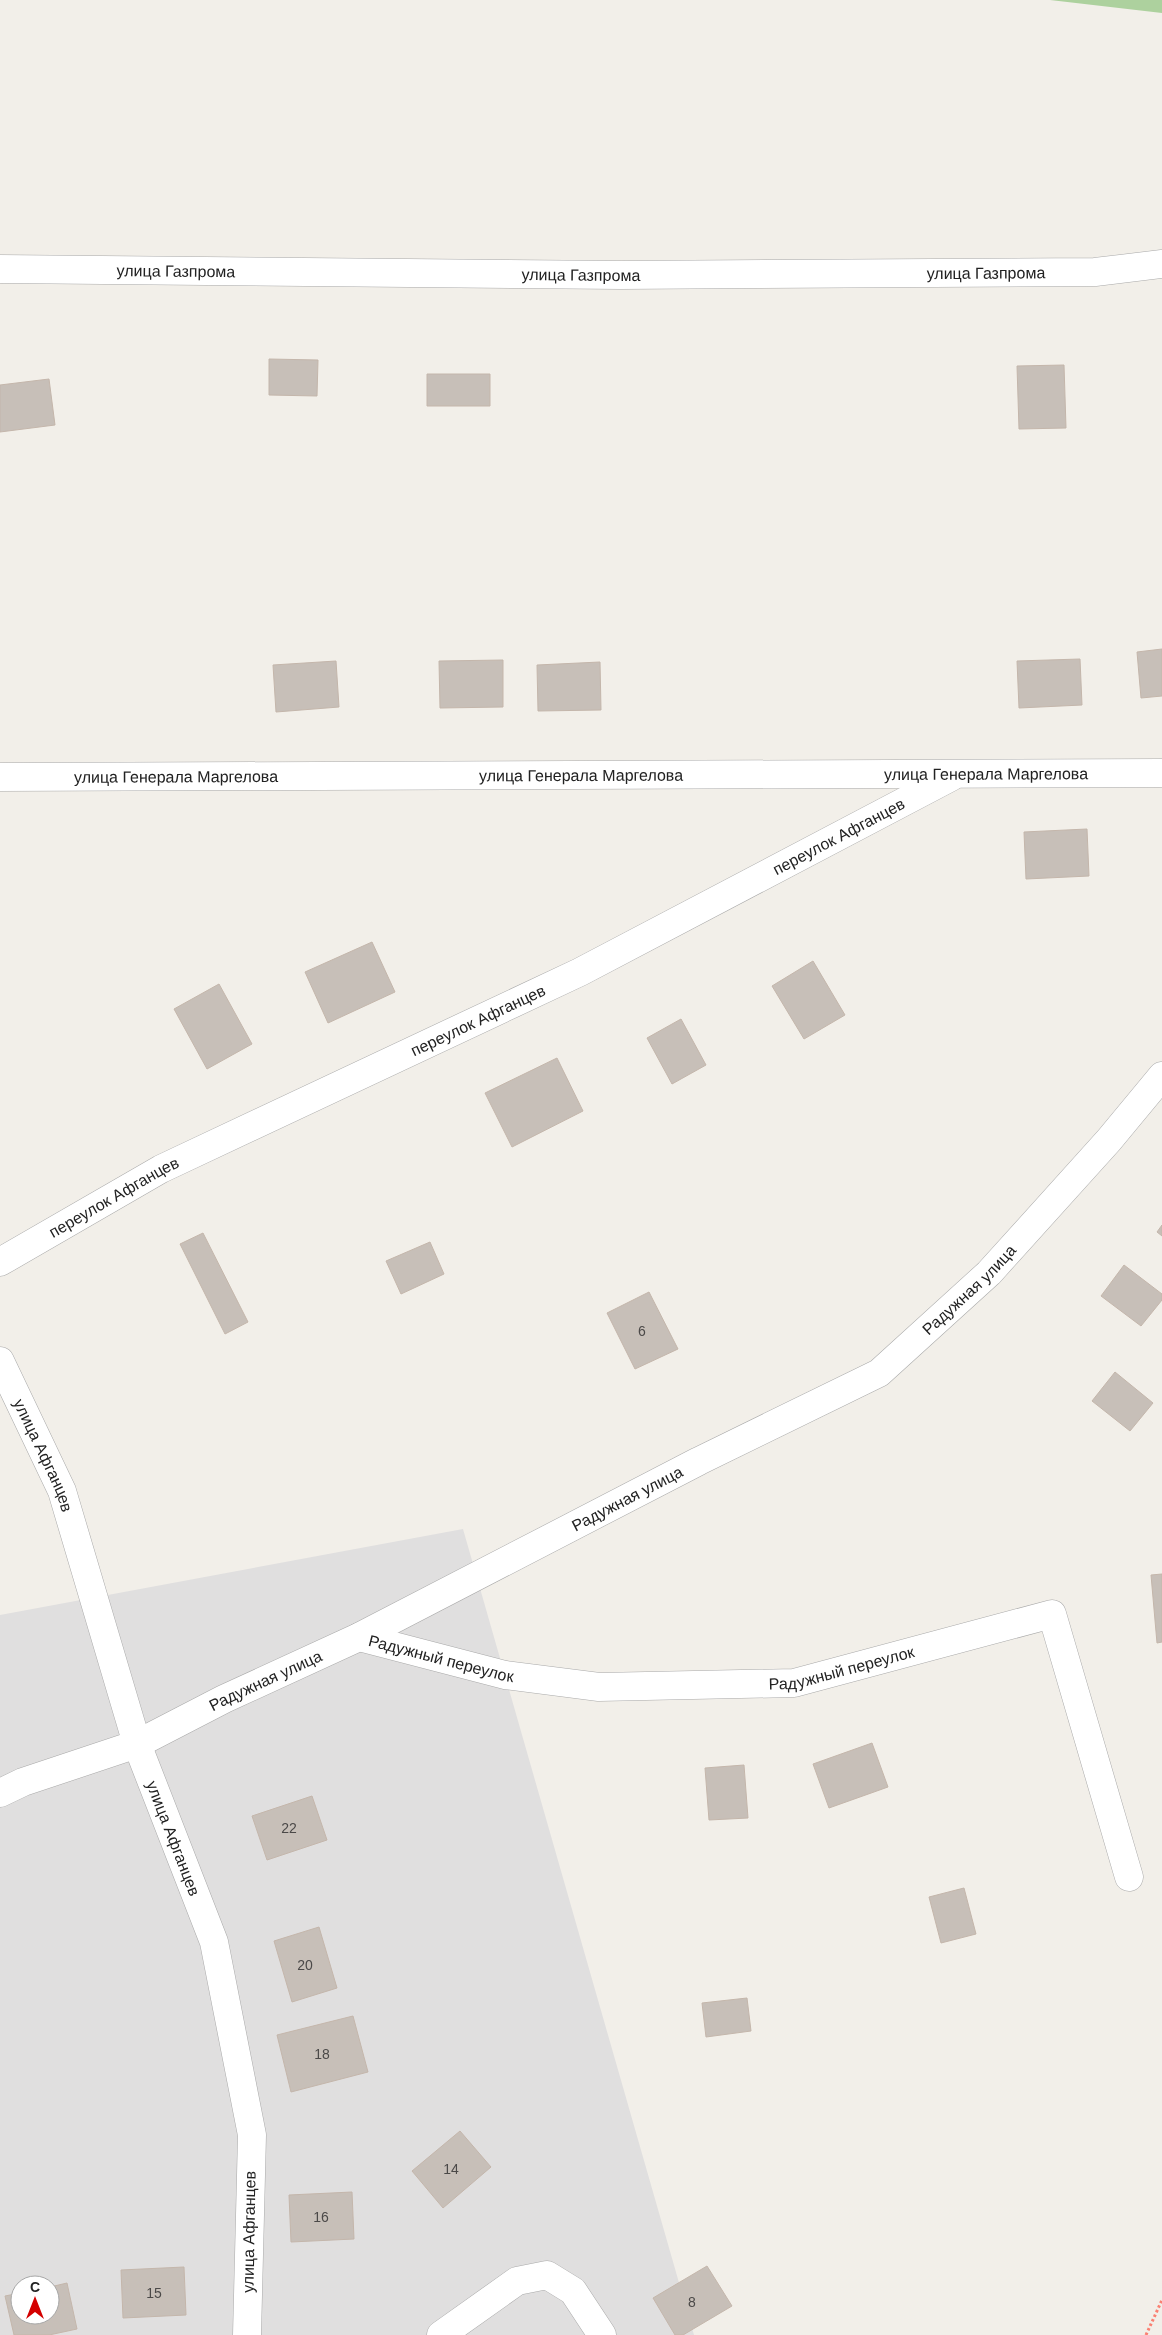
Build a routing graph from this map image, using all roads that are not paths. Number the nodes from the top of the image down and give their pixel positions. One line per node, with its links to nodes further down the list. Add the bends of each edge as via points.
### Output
1 (1162, 264): 2 (street, улица Газпрома, via 1095,272 631,275)
2 (0, 269)
3 (1162, 773): 4 (street, улица Генерала Маргелова)
4 (956, 774): 5 (street, улица Генерала Маргелова); 7 (street, переулок Афганцев, via 580,972 160,1169)
5 (0, 777)
6 (1162, 1076): 9 (street, Радужная улица, via 989,1273 879,1374 699,1461)
7 (0, 1262)
8 (0, 1361): 10 (street, улица Афганцев, via 62,1491)
9 (359, 1637): 10 (street, Радужная улица, via 224,1699); 12 (street, Радужный переулок, via 505,1676 599,1687 794,1683 1052,1614)
10 (137, 1744): 11 (street, Радужная улица, via 23,1782); 13 (street, улица Афганцев, via 214,1942 252,2135)
11 (0, 1793)
12 (1128, 1877)
13 (247, 2335)
14 (441, 2335): 15 (street, via 517,2281 547,2275 574,2291)
15 (602, 2335)

